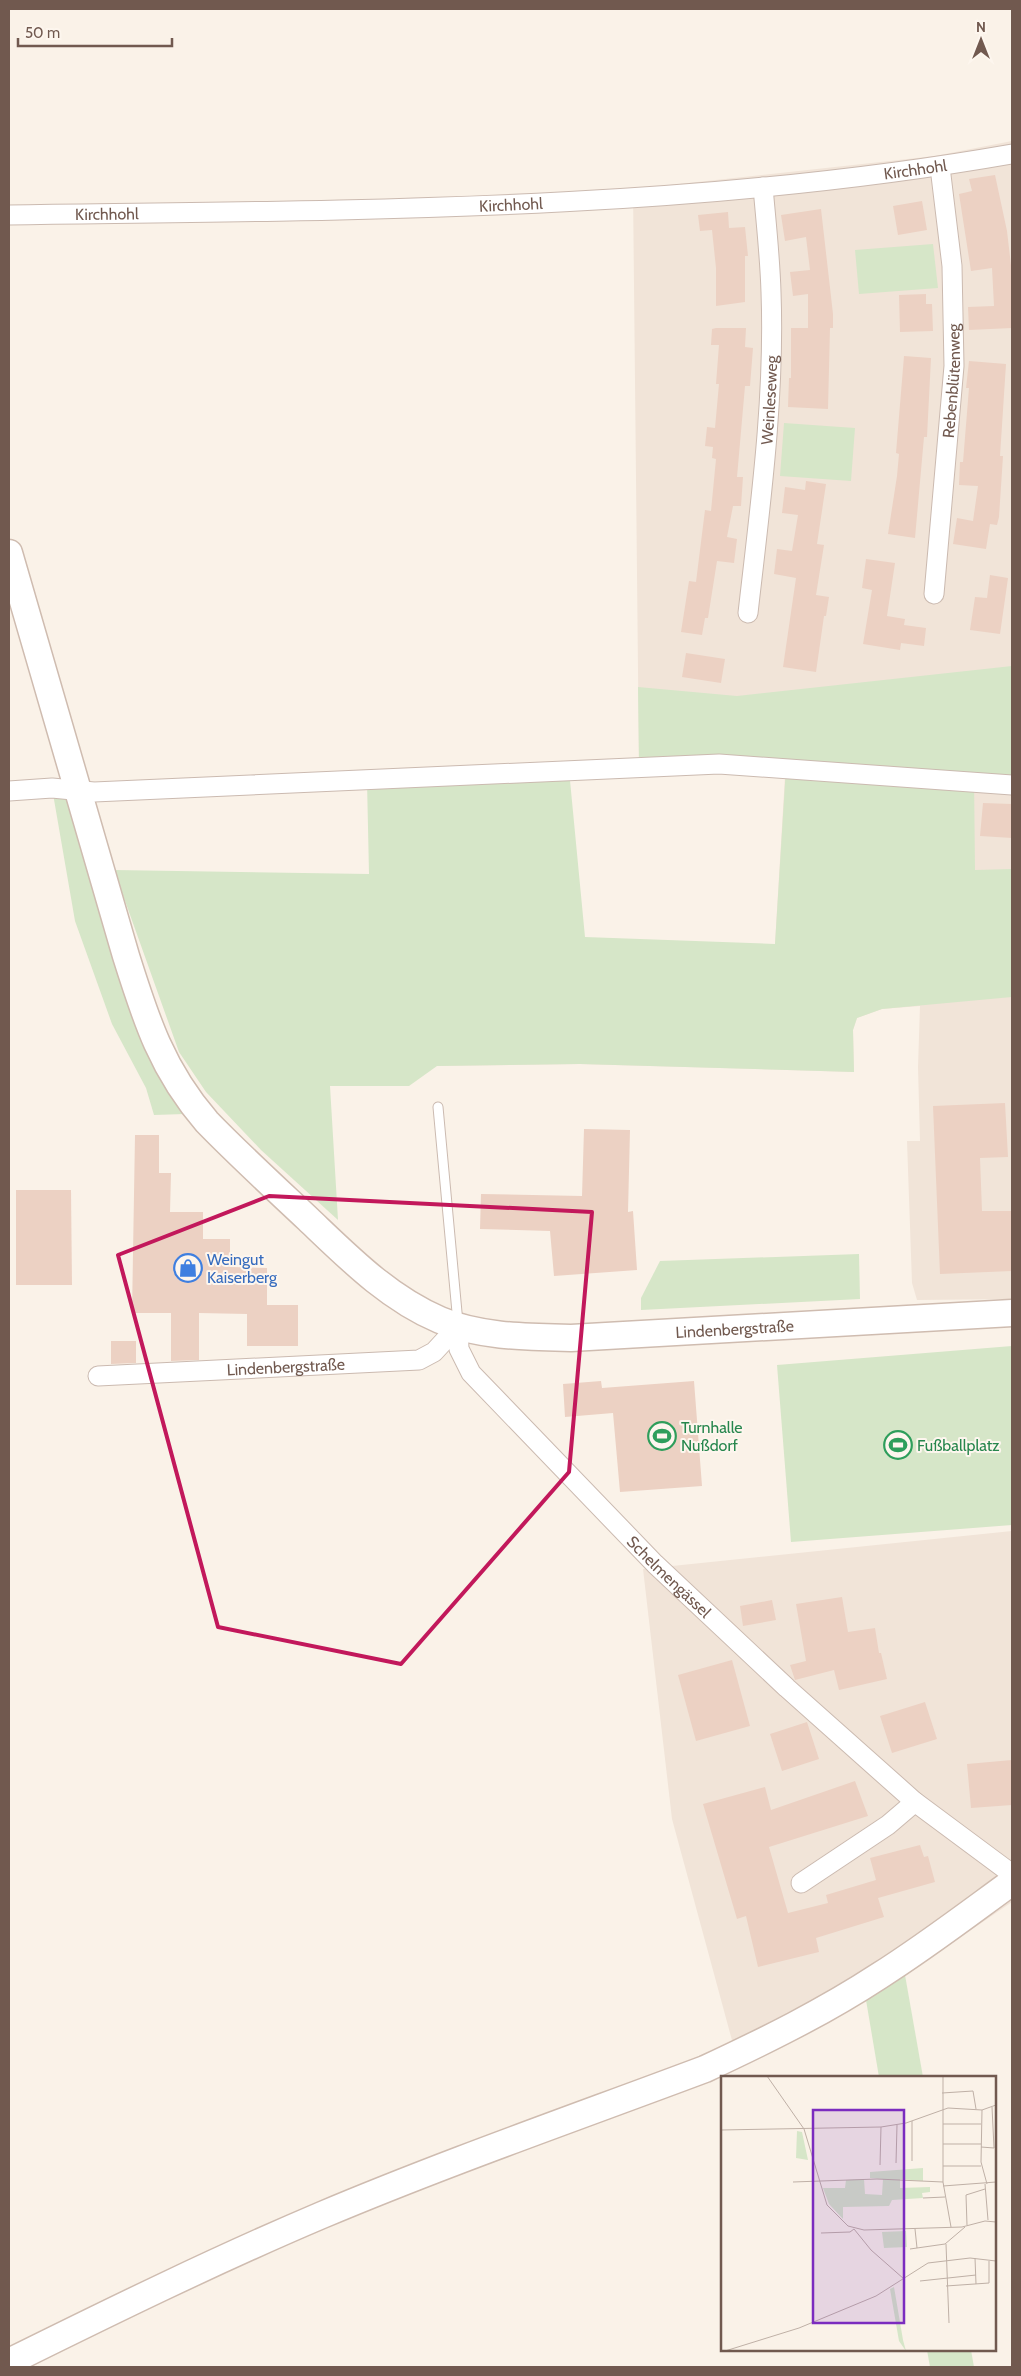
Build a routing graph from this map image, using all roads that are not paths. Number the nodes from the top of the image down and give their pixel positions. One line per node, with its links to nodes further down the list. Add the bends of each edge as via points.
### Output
1 (1012, 154): 2 (street, Kirchhohl)
2 (940, 167): 3 (street, Kirchhohl); 6 (street, Rebenblütenweg, via 952,266 954,366)
3 (763, 187): 4 (street, Kirchhohl, via 587,201 372,209); 7 (street, Weinleseweg, via 771,293 770,373)
4 (9, 215)
5 (9, 553): 9 (main road, Lindenbergstraße)
6 (934, 594)
7 (748, 613)
8 (1012, 785): 9 (street, via 719,764 94,792)
9 (78, 790): 10 (street); 13 (main road, Lindenbergstraße, via 150,1030 161,1055 190,1102 228,1144 365,1272 414,1306)
10 (9, 791)
11 (438, 1107): 13 (lane)
12 (1012, 1313): 13 (main road, Lindenbergstraße, via 571,1338 511,1336)
13 (458, 1326): 14 (street, Lindenbergstraße, via 434,1352 419,1360); 15 (street, Schelmengässel, via 458,1349 463,1361 496,1402 655,1564)
14 (98, 1376)
15 (915, 1802): 16 (street, Schelmengässel); 18 (street, via 888,1825)
16 (1012, 1874)
17 (1012, 1882): 19 (main road, via 879,1976 789,2029 742,2052 323,2215 241,2250)
18 (801, 1883)
19 (9, 2362)

